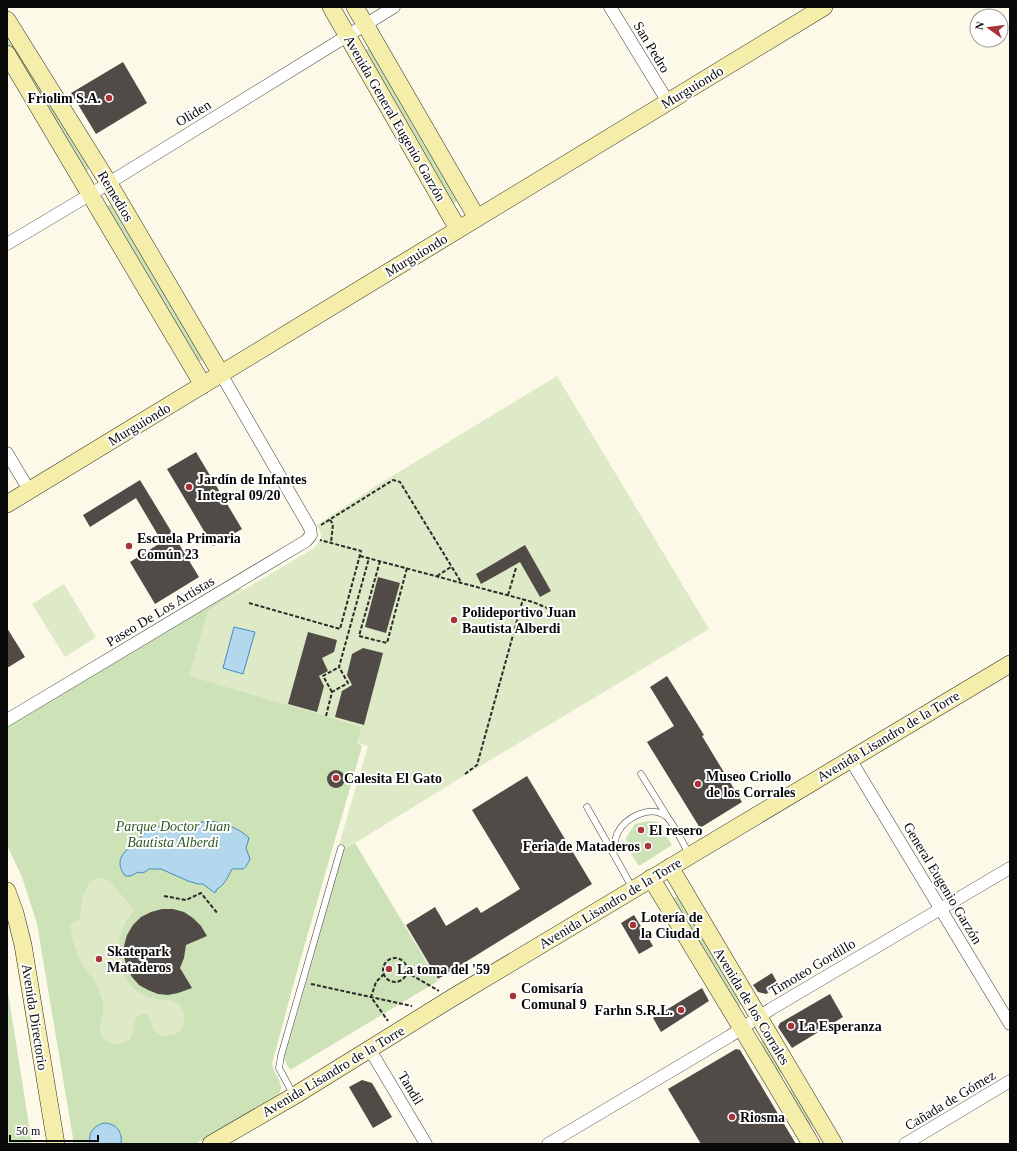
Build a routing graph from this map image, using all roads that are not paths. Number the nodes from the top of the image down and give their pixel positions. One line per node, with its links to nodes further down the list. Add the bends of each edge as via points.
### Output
1 (332, 7): 8 (street, Avenida General Eugenio Garzón)
2 (355, 7): 7 (street, Avenida General Eugenio Garzón)
3 (394, 7): 7 (street, Oliden)
4 (610, 7): 10 (street, San Pedro)
5 (824, 7): 10 (street, Murguiondo)
6 (7, 20): 11 (street, Remedios)
7 (365, 24): 8 (street, Oliden); 13 (street, Avenida General Eugenio Garzón)
8 (348, 36): 11 (street, Oliden); 14 (street, Avenida General Eugenio Garzón)
9 (7, 54): 12 (street, Remedios)
10 (668, 102): 13 (street, Murguiondo)
11 (108, 182): 12 (street, Oliden); 16 (street, Remedios)
12 (91, 194): 15 (street, Oliden); 17 (street, Remedios)
13 (477, 218): 14 (street, Murguiondo)
14 (458, 229): 16 (street, Murguiondo)
15 (7, 244)
16 (221, 374): 17 (street, Murguiondo); 22 (street, Paseo De Los Artistas, via 311,534)
17 (203, 385): 19 (street, Murguiondo)
18 (7, 453): 19 (street)
19 (30, 490): 20 (street, Murguiondo)
20 (7, 504)
21 (1010, 664): 23 (street, Avenida Lisandro de la Torre)
22 (7, 720)
23 (850, 758): 29 (street, Avenida Lisandro de la Torre); 35 (street, General Eugenio Garzón)
24 (641, 774): 26 (lane)
25 (587, 807): 28 (lane)
26 (669, 819): 28 (lane, via 661,813 652,811 631,819 617,834); 29 (lane)
27 (341, 848): 41 (lane, via 279,1063 279,1068)
28 (613, 853): 33 (lane)
29 (690, 855): 30 (street, Avenida Lisandro de la Torre)
30 (670, 867): 32 (street, Avenida Lisandro de la Torre); 36 (street, Avenida de los Corrales)
31 (1010, 868): 35 (street, Timoteo Gordillo)
32 (651, 878): 33 (street, Avenida Lisandro de la Torre); 38 (street, Avenida de los Corrales)
33 (633, 889): 39 (street, Avenida Lisandro de la Torre)
34 (7, 891): 42 (street, Avenida Directorio, via 23,945)
35 (940, 909): 36 (street, Timoteo Gordillo); 37 (street, General Eugenio Garzón)
36 (759, 1017): 38 (street, Timoteo Gordillo); 47 (street, Avenida de los Corrales)
37 (1010, 1024)
38 (742, 1028): 45 (street, Timoteo Gordillo); 46 (street, Avenida de los Corrales)
39 (369, 1048): 41 (street, Avenida Lisandro de la Torre); 44 (street, Tandil)
40 (1010, 1081): 48 (street, Cañada de Gómez)
41 (294, 1096): 43 (street, Avenida Lisandro de la Torre)
42 (56, 1144)
43 (211, 1144)
44 (426, 1144)
45 (548, 1144)
46 (811, 1144)
47 (834, 1144)
48 (905, 1144)

